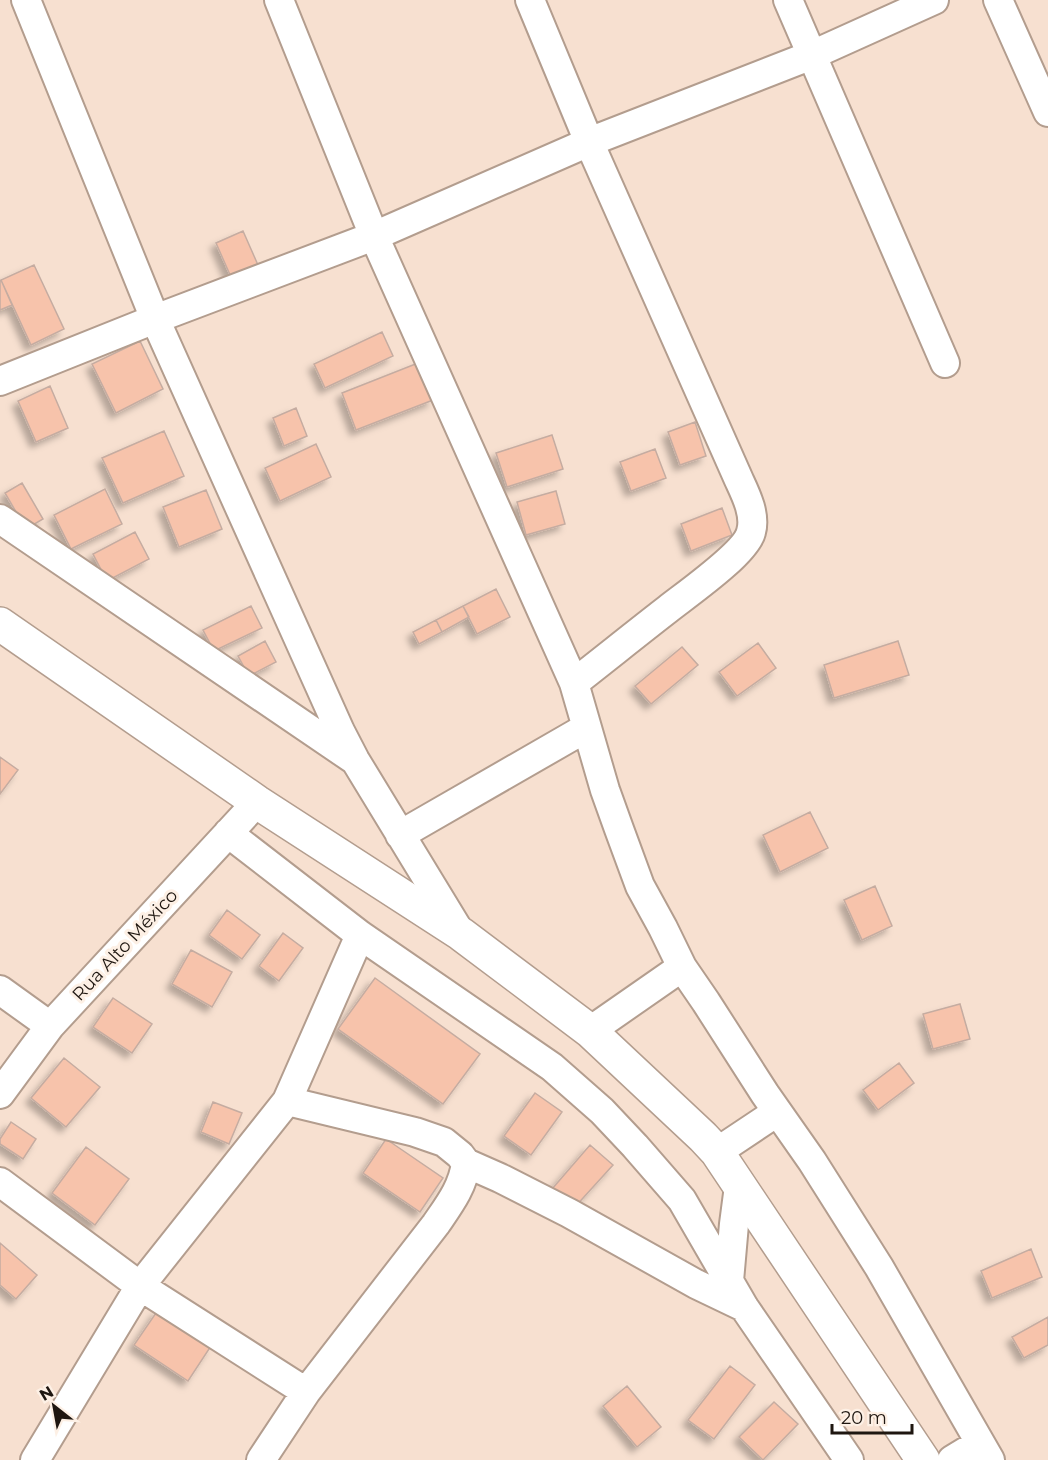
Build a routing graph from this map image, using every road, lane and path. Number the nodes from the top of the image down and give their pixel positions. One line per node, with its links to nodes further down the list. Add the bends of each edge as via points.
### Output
1 (26, 0): 11 (street)
2 (279, 0): 10 (street)
3 (530, 0): 9 (street)
4 (788, 0): 7 (street)
5 (934, 0): 7 (street)
6 (998, 0): 8 (street)
7 (812, 55): 9 (street); 12 (street)
8 (1048, 112)
9 (589, 142): 10 (street); 16 (street, via 740,480 753,526 738,552)
10 (374, 236): 11 (street); 16 (street)
11 (155, 319): 13 (street); 18 (street)
12 (945, 363)
13 (0, 381)
14 (0, 519): 18 (street)
15 (0, 624): 19 (main road)
16 (574, 683): 17 (street)
17 (586, 728): 21 (street); 24 (street, via 640,886)
18 (355, 760): 21 (street)
19 (257, 802): 20 (street, Rua Alto México); 22 (main road)
20 (228, 833): 23 (street); 26 (street, Rua Alto México)
21 (400, 835): 22 (street)
22 (460, 934): 27 (main road)
23 (360, 935): 29 (street); 35 (street, via 552,1067 602,1111 682,1200)
24 (682, 967): 27 (street); 30 (street)
25 (0, 990): 26 (street)
26 (50, 1026): 28 (street, Rua Alto México)
27 (590, 1032): 31 (main road)
28 (0, 1094)
29 (287, 1101): 32 (street, via 444,1142); 36 (street)
30 (777, 1112): 31 (street); 39 (street, via 879,1267)
31 (717, 1152): 34 (main road)
32 (466, 1163): 37 (street); 38 (street, via 461,1184 436,1224)
33 (0, 1182): 36 (street)
34 (740, 1186): 35 (street); 43 (main road)
35 (729, 1281): 37 (street)
36 (140, 1286): 38 (street); 40 (street)
37 (744, 1307): 42 (street)
38 (306, 1392): 41 (street)
39 (985, 1451): 44 (street)
40 (35, 1460)
41 (261, 1460)
42 (849, 1460)
43 (923, 1460)
44 (952, 1460)

